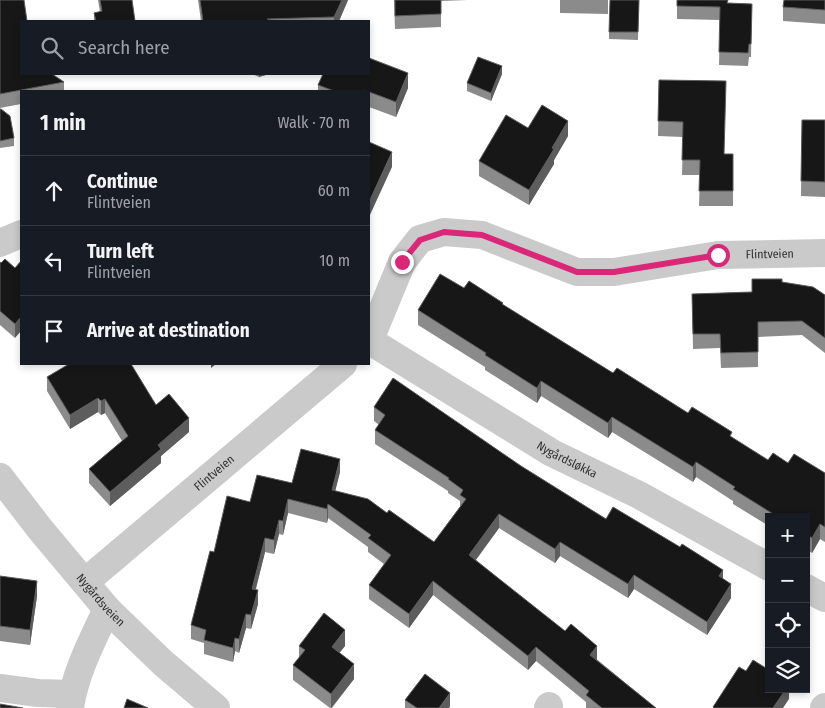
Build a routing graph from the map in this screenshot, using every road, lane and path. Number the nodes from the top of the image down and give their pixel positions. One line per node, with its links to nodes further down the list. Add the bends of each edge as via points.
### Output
1 (20, 234): 2 (street)
2 (0, 244)
3 (825, 253): 4 (street, Flintveien, via 718,255 614,272 577,272 482,235 444,232 420,240 402,262)
4 (370, 341): 7 (street, Nygårdsløkka, via 552,453 639,495)
5 (342, 365): 8 (street, Flintveien)
6 (0, 477): 8 (street, Nygårdsveien)
7 (765, 565)
8 (85, 582): 11 (street, Nygårdsveien)
9 (810, 590): 10 (street)
10 (825, 598)
11 (107, 609): 13 (street, via 84,660); 14 (street, Nygårdsveien)
12 (0, 688): 13 (street)
13 (71, 701)
14 (216, 708)

